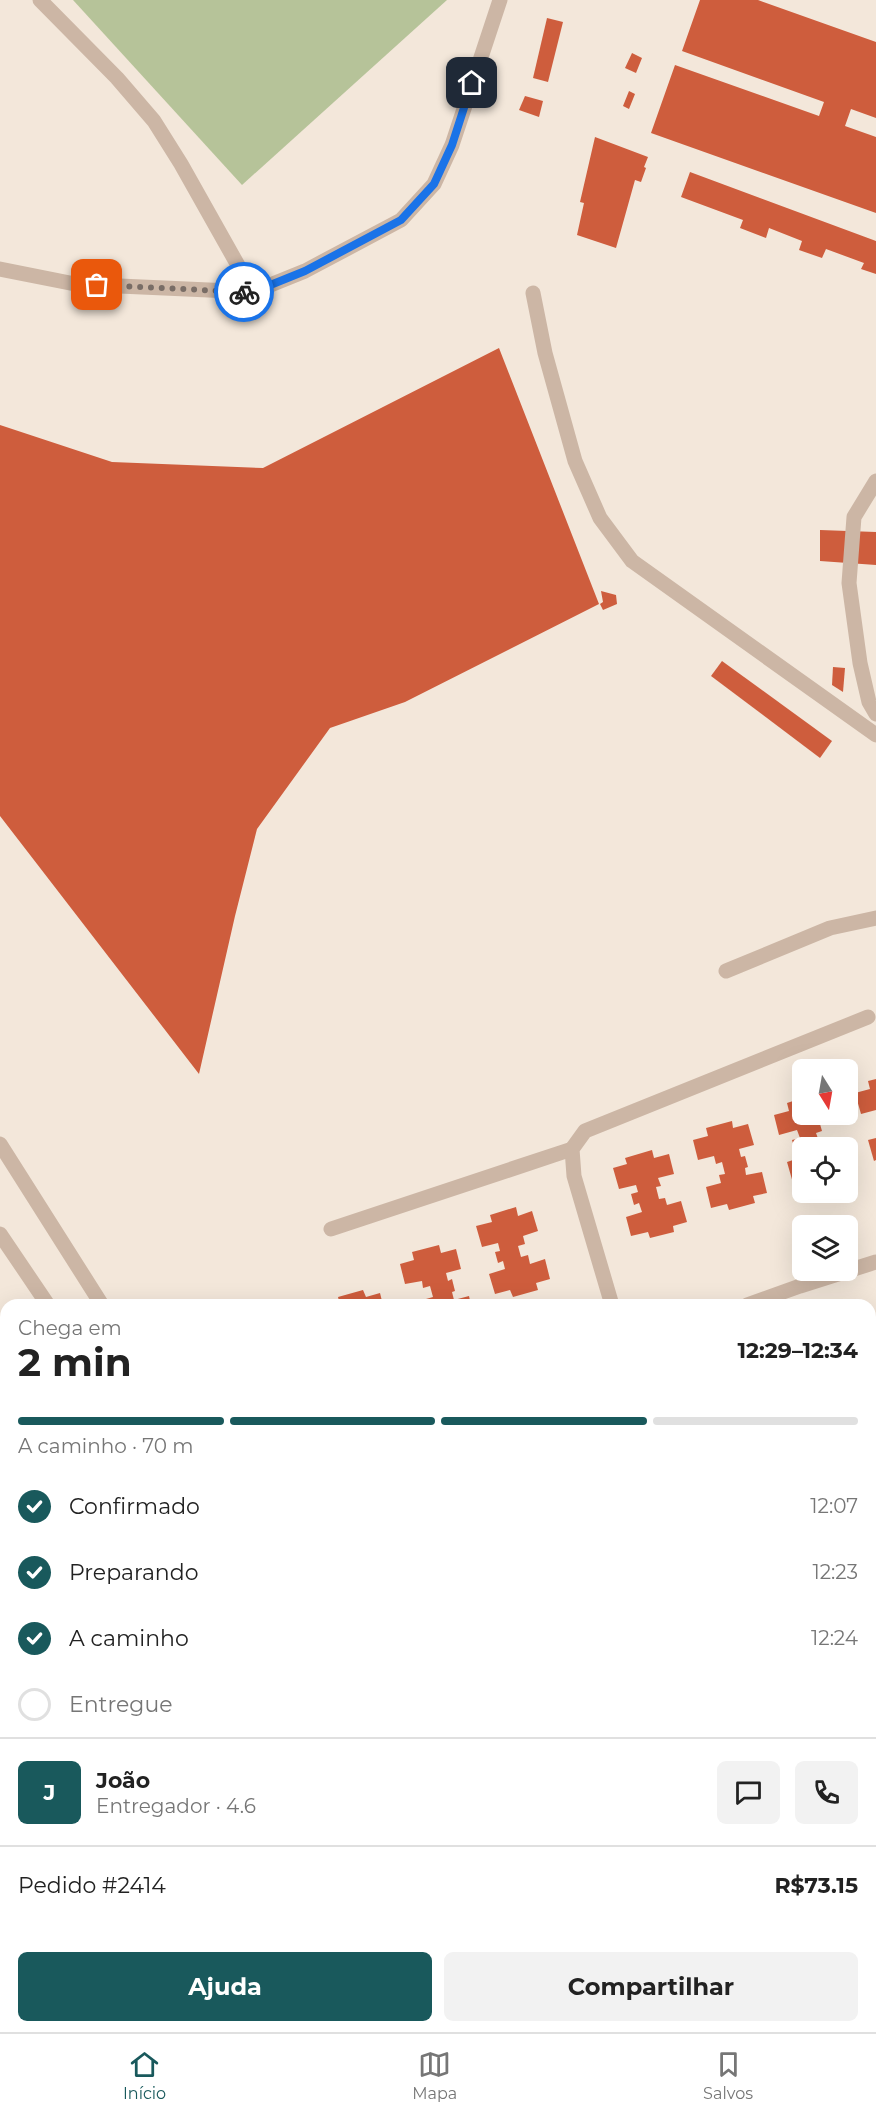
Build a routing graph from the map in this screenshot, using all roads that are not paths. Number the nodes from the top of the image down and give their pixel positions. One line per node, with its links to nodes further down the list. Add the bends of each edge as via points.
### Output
1 (40, 0): 4 (street, via 154,121)
2 (500, 0): 4 (street, via 452,145 434,184 401,220 305,271)
3 (0, 269): 4 (street, via 75,284)
4 (253, 292)
5 (533, 293): 8 (street, via 574,461 600,518 633,561)
6 (876, 481): 7 (street, via 854,518 849,583 860,663 869,702)
7 (876, 714)
8 (876, 735)
9 (876, 918): 10 (street, via 830,928)
10 (726, 971)
11 (868, 1017): 13 (street, via 585,1131)
12 (0, 1144): 18 (street)
13 (572, 1149): 14 (street); 19 (street, via 574,1176)
14 (331, 1229)
15 (0, 1234): 17 (street)
16 (876, 1262): 20 (street)
17 (44, 1299)
18 (98, 1299)
19 (610, 1299)
20 (764, 1299)

